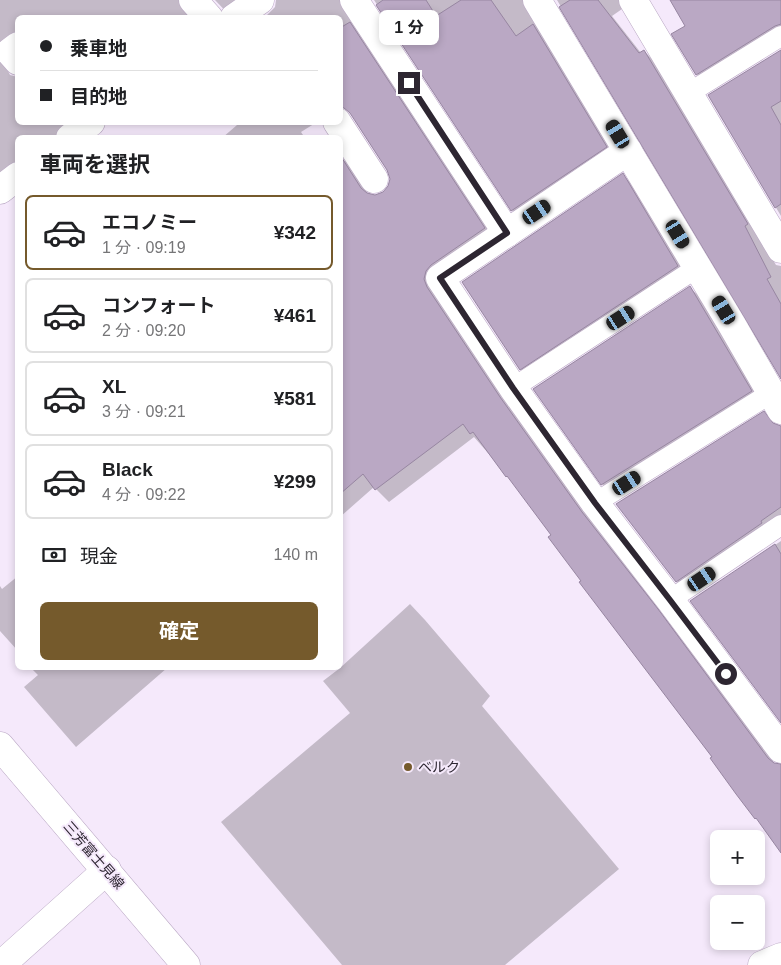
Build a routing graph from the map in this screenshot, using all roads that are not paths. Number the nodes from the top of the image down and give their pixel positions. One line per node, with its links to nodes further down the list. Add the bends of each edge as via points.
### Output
1 (193, 0): 6 (street)
2 (354, 0): 17 (street)
3 (537, 0): 13 (street)
4 (633, 0): 11 (street)
5 (262, 6): 7 (street)
6 (206, 15)
7 (241, 15)
8 (781, 36): 11 (lane)
9 (15, 48): 10 (street, via 10,52)
10 (15, 58)
11 (689, 93): 18 (street)
12 (340, 125): 15 (street)
13 (628, 151): 17 (street); 19 (street)
14 (15, 178): 16 (street)
15 (374, 178)
16 (0, 190)
17 (507, 233): 20 (street, via 440,278)
18 (781, 249)
19 (698, 267): 20 (lane); 21 (street)
20 (513, 388): 22 (street)
21 (776, 402): 22 (lane)
22 (595, 503): 24 (street)
23 (781, 525): 24 (lane)
24 (670, 600): 26 (street)
25 (0, 746): 27 (street, 三芳富士見線)
26 (781, 749)
27 (107, 870): 29 (street); 30 (street, 三芳富士見線)
28 (781, 957): 31 (street)
29 (2, 965)
30 (186, 965)
31 (762, 965)

